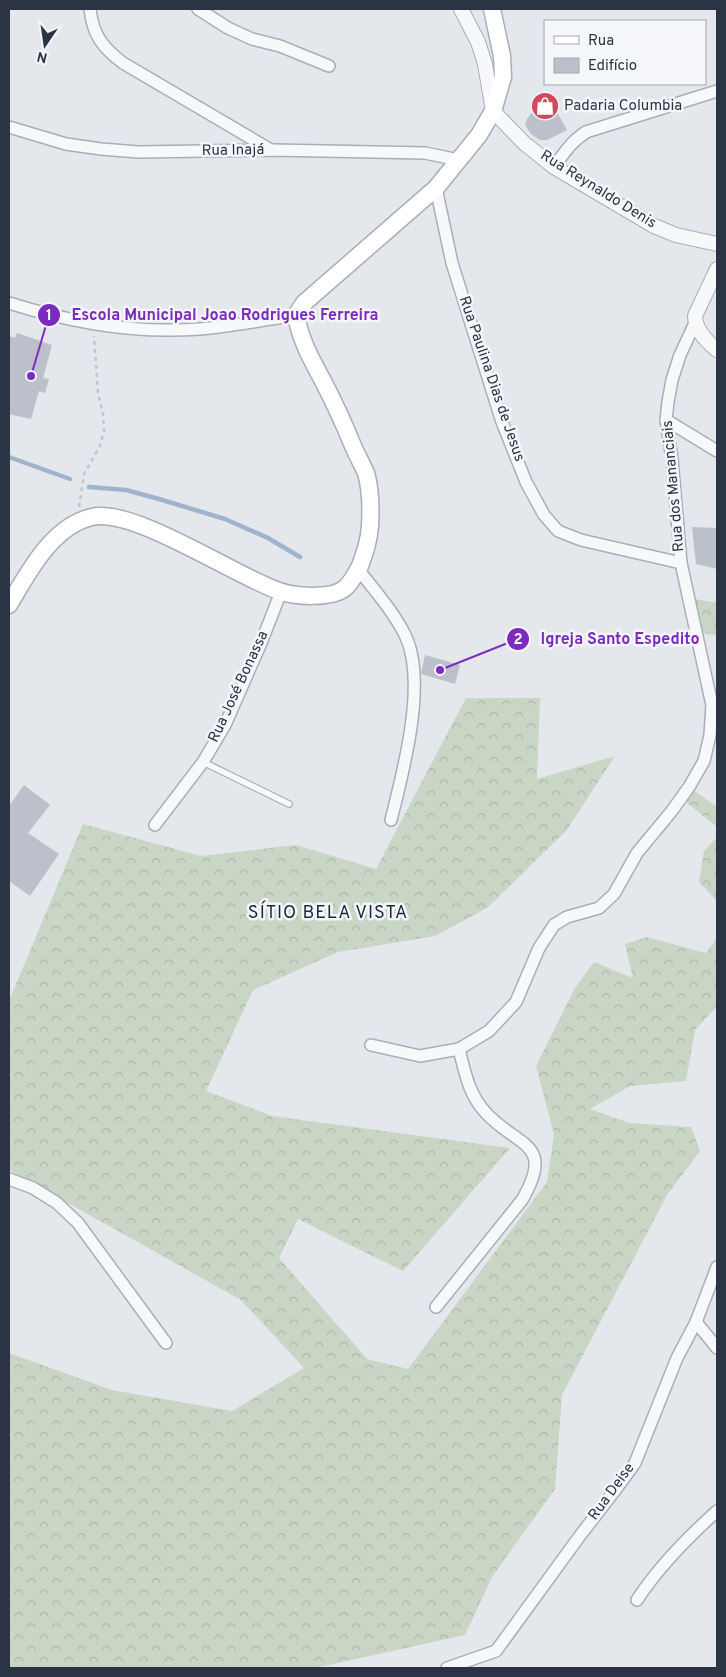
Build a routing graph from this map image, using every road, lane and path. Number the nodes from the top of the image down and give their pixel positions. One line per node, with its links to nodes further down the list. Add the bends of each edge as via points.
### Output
1 (90, 9): 9 (street, via 92,24 108,52)
2 (198, 9): 5 (street, via 252,39 280,46)
3 (461, 9): 7 (street, via 485,64)
4 (492, 9): 7 (main road, via 503,77)
5 (329, 66)
6 (717, 91): 11 (street, via 586,132 573,142)
7 (493, 111): 10 (main road); 11 (street, Rua Reynaldo Denis, via 524,143)
8 (9, 127): 9 (street, Rua Inajá, via 66,144 101,149 138,152)
9 (272, 150): 10 (street, Rua Inajá, via 426,153)
10 (459, 160): 12 (main road)
11 (554, 167): 13 (street, Rua Reynaldo Denis, via 654,226 676,235)
12 (436, 188): 16 (main road, via 304,303); 23 (street, Rua Paulina Dias de Jesus, via 452,263 502,422 526,482 544,515 558,531 581,540)
13 (717, 244)
14 (717, 269): 17 (street, Rua dos Mananciais, via 698,308)
15 (9, 303): 18 (street)
16 (296, 315): 18 (street, via 175,330); 24 (main road, via 304,344 366,474 371,500 370,528 368,546)
17 (696, 323): 19 (street); 20 (street, Rua dos Mananciais, via 678,364)
18 (93, 325): 22 (path, via 104,432 84,474)
19 (717, 350)
20 (666, 420): 21 (street); 23 (street, Rua dos Mananciais)
21 (717, 451)
22 (79, 521): 25 (main road, via 93,516 130,521); 26 (main road, via 60,533 33,566)
23 (681, 563): 32 (street, via 712,704 704,760 671,812 637,853 614,894 599,908 567,917 554,925 538,948 516,1002 489,1031)
24 (358, 568): 25 (main road, via 345,588 330,594 310,596); 29 (street, via 399,623 412,659 414,706 406,759)
25 (281, 592): 27 (street, Rua José Bonassa, via 225,725)
26 (9, 605)
27 (203, 762): 28 (lane); 30 (street, Rua José Bonassa)
28 (290, 804)
29 (391, 820)
30 (155, 825)
31 (371, 1045): 32 (street, via 420,1056)
32 (459, 1049): 35 (street, via 473,1096 486,1113 528,1147 536,1169 532,1184 522,1200)
33 (9, 1179): 37 (street, via 33,1188 57,1203 78,1224)
34 (717, 1268): 36 (street, Rua Deise)
35 (436, 1307)
36 (696, 1322): 38 (street); 41 (street, Rua Deise, via 677,1358 635,1462 616,1489 496,1652)
37 (166, 1344)
38 (717, 1348)
39 (717, 1511): 40 (street, via 675,1552)
40 (637, 1600)
41 (447, 1668)

